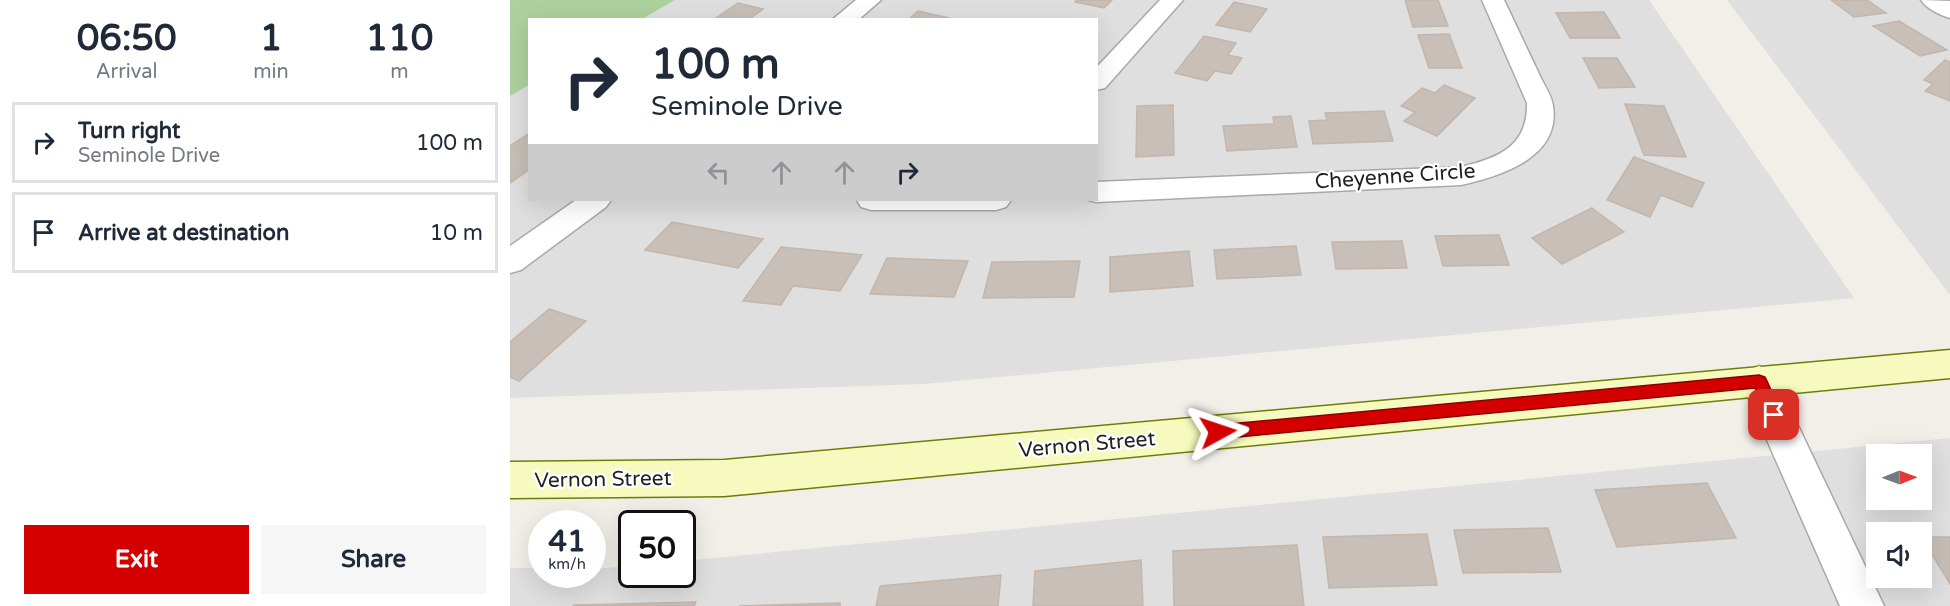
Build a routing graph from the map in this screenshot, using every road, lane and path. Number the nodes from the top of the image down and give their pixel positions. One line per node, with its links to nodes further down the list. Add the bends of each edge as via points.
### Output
1 (870, 0): 6 (street)
2 (1172, 0): 7 (street)
3 (1493, 0): 8 (street, Cheyenne Circle, via 1540,103 1540,122 1532,140 1504,162 1461,176)
4 (1932, 0): 5 (street)
5 (1950, 11)
6 (846, 18)
7 (1098, 80)
8 (1098, 192)
9 (595, 201): 10 (street)
10 (510, 262)
11 (1950, 364): 12 (main road, Vernon Street)
12 (1759, 381): 13 (main road, Vernon Street, via 724,478); 14 (street)
13 (510, 480)
14 (1862, 606)

